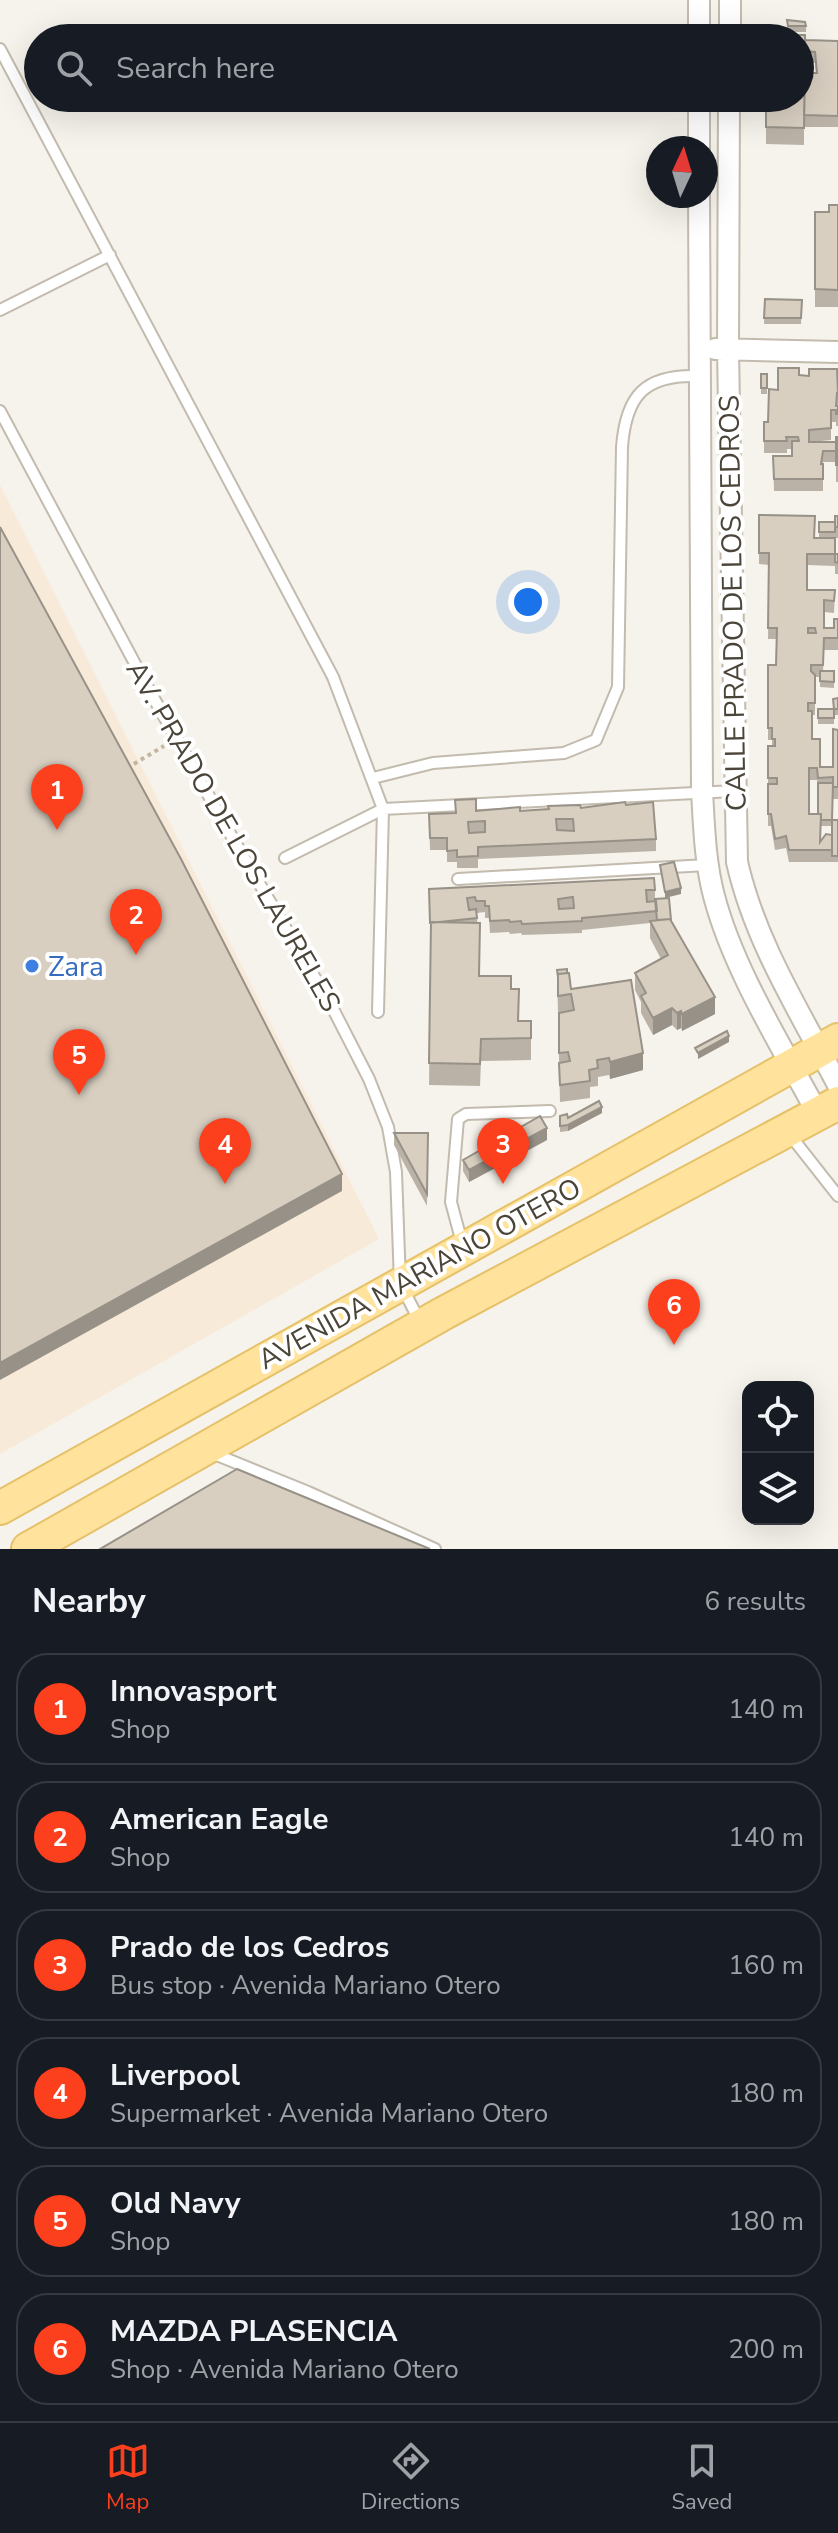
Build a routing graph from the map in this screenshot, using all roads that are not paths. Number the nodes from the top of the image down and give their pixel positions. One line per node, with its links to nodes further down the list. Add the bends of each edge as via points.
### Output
1 (699, 0): 3 (street)
2 (730, 0): 4 (street)
3 (699, 24)
4 (730, 24)
5 (0, 49): 6 (lane)
6 (24, 94)
7 (34, 112): 12 (lane)
8 (699, 112): 10 (street)
9 (729, 112): 15 (street, CALLE PRADO DE LOS CEDROS)
10 (699, 136)
11 (699, 208): 14 (street, CALLE PRADO DE LOS CEDROS)
12 (110, 255): 13 (lane); 19 (lane, via 333,677)
13 (0, 310)
14 (699, 349): 15 (street); 17 (street, CALLE PRADO DE LOS CEDROS)
15 (728, 350): 16 (street); 21 (street, CALLE PRADO DE LOS CEDROS)
16 (838, 352)
17 (699, 376): 19 (lane, via 662,380 640,392 627,410 618,687 596,740 564,753 433,763); 20 (street, CALLE PRADO DE LOS CEDROS)
18 (0, 411): 34 (lane, AV. PRADO DE LOS LAURELES, via 176,739 369,1079 388,1127 396,1172)
19 (373, 778): 22 (lane)
20 (702, 791): 21 (lane); 22 (lane); 24 (street, CALLE PRADO DE LOS CEDROS)
21 (734, 791): 27 (street, CALLE PRADO DE LOS CEDROS, via 743,890)
22 (383, 809): 23 (lane); 26 (lane)
23 (285, 858)
24 (707, 865): 25 (lane); 27 (street, CALLE PRADO DE LOS CEDROS, via 733,950)
25 (458, 879)
26 (378, 1012)
27 (816, 1052): 28 (street, CALLE PRADO DE LOS CEDROS); 29 (street, CALLE PRADO DE LOS CEDROS); 33 (main road, AVENIDA MARIANO OTERO)
28 (838, 1085)
29 (828, 1108): 31 (main road, AVENIDA MARIANO OTERO)
30 (550, 1111): 33 (lane, via 466,1114 458,1119 451,1202)
31 (786, 1130): 32 (lane); 35 (main road, AVENIDA MARIANO OTERO)
32 (838, 1196)
33 (464, 1249): 34 (main road, AVENIDA MARIANO OTERO)
34 (400, 1283): 35 (lane); 37 (main road, AVENIDA MARIANO OTERO)
35 (422, 1326): 36 (main road, AVENIDA MARIANO OTERO)
36 (203, 1450): 38 (main road, AVENIDA MARIANO OTERO); 39 (lane)
37 (0, 1508)
38 (28, 1549)
39 (435, 1549)

